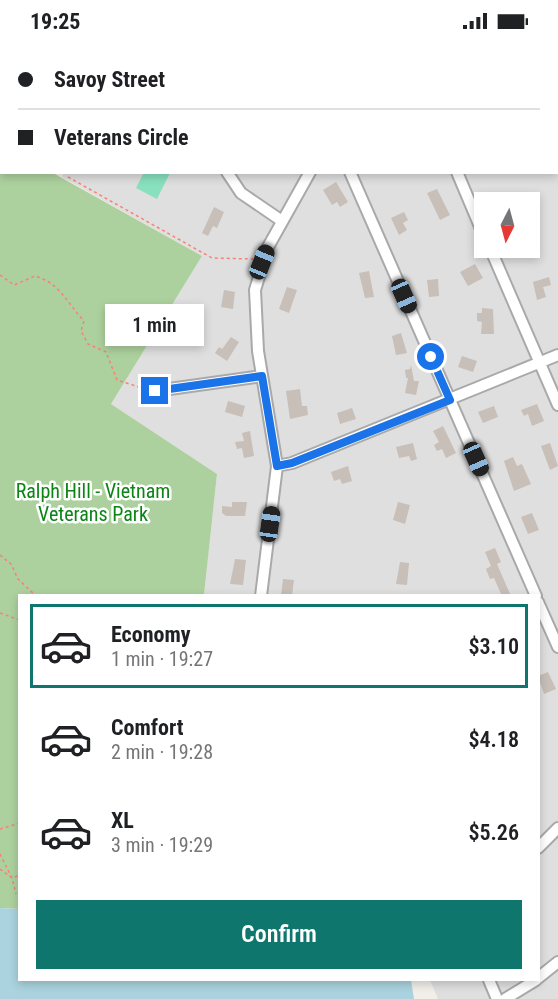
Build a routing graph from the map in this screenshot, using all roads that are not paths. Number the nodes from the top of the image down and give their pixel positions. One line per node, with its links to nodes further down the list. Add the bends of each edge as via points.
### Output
1 (228, 174): 6 (street, via 241,193)
2 (309, 174): 6 (street)
3 (351, 174): 12 (street)
4 (458, 174): 5 (street)
5 (474, 212)
6 (282, 221): 10 (street, via 262,262 255,304)
7 (494, 258): 9 (street)
8 (558, 355): 9 (street)
9 (540, 363): 12 (street); 13 (street)
10 (262, 376): 11 (street); 14 (street)
11 (155, 391)
12 (450, 400): 14 (street); 16 (street)
13 (558, 405)
14 (277, 466): 15 (street)
15 (261, 594)
16 (535, 594)
17 (540, 606): 18 (street)
18 (558, 647)
19 (558, 828): 20 (street)
20 (540, 846)
21 (558, 962): 22 (street)
22 (540, 977)
23 (489, 981): 25 (street)
24 (534, 981): 26 (street)
25 (497, 999)
26 (505, 999)

